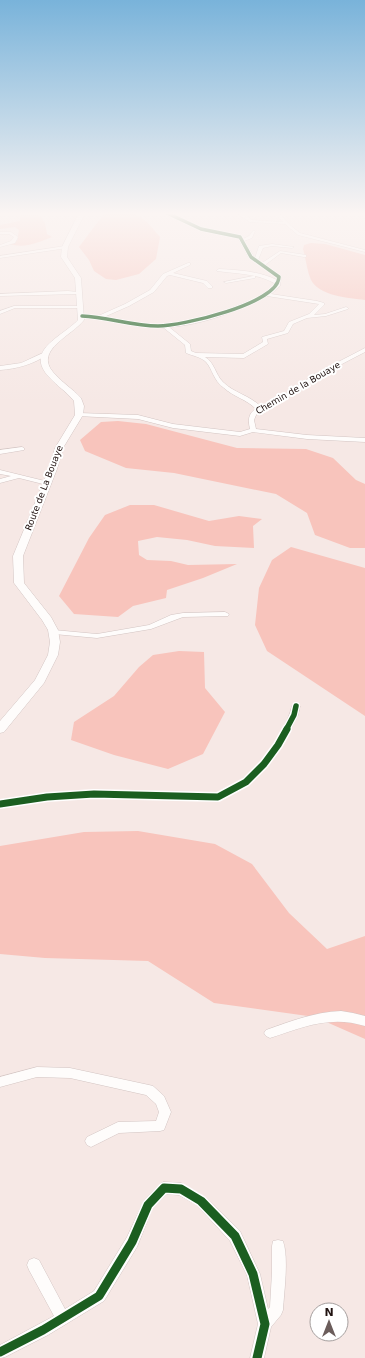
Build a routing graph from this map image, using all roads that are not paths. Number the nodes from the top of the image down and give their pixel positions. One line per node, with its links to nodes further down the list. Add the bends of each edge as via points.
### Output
1 (77, 276): 10 (main road)
2 (164, 276): 17 (street, via 152,291)
3 (183, 276): 9 (street, via 206,282)
4 (263, 276): 6 (street)
5 (278, 276): 8 (street)
6 (272, 279): 7 (street, via 249,277); 8 (street)
7 (226, 282)
8 (278, 283): 12 (street)
9 (210, 287)
10 (78, 293): 11 (street); 13 (main road)
11 (0, 295)
12 (266, 296): 18 (street, via 322,304 311,315); 19 (street, via 208,319)
13 (79, 307): 15 (street, via 14,307); 16 (main road)
14 (346, 308): 18 (street, via 326,315)
15 (0, 313)
16 (82, 316): 17 (street); 21 (main road, via 78,324)
17 (99, 317): 19 (street, via 134,324)
18 (304, 317): 22 (street, via 291,323 286,332 264,338 266,343 244,356)
19 (165, 326): 22 (street, via 188,345 188,352)
20 (365, 350): 24 (street, Chemin de la Bouaye, via 317,375 287,396)
21 (45, 354): 23 (street, via 17,367); 25 (main road, via 48,370 78,400)
22 (195, 355): 24 (street, via 201,356 209,363 223,386 251,400)
23 (0, 368)
24 (259, 409): 26 (street, Chemin de la Bouaye, via 252,416)
25 (79, 416): 26 (street, Chemin de la Bouaye, via 138,417 172,426 240,434); 33 (main road, Route de La Bouaye, via 63,441)
26 (253, 430): 27 (street, via 307,437)
27 (365, 440)
28 (22, 449): 29 (street)
29 (0, 452)
30 (0, 472): 31 (street)
31 (18, 477): 32 (street); 33 (street)
32 (0, 481)
33 (47, 483): 35 (main road, Route de La Bouaye, via 20,549 17,569 19,583)
34 (225, 614): 35 (street, via 183,615 151,628 98,636)
35 (54, 632): 37 (main road, via 55,642 48,667 40,681)
36 (296, 706): 38 (street, via 278,745 264,764 246,782 218,797 94,794)
37 (0, 729)
38 (0, 804)
39 (365, 1021): 40 (street, via 358,1018 317,1017)
40 (270, 1033)
41 (0, 1082): 42 (street, via 36,1072 70,1073 149,1090 160,1100 165,1112 160,1126 118,1128)
42 (91, 1142)
43 (278, 1246): 46 (street, via 276,1310)
44 (34, 1265): 45 (street)
45 (62, 1318): 46 (street, via 99,1296 132,1242 148,1205 164,1188 182,1189 201,1201 236,1236 253,1274); 47 (street)
46 (265, 1324): 48 (street)
47 (0, 1352)
48 (258, 1358)

